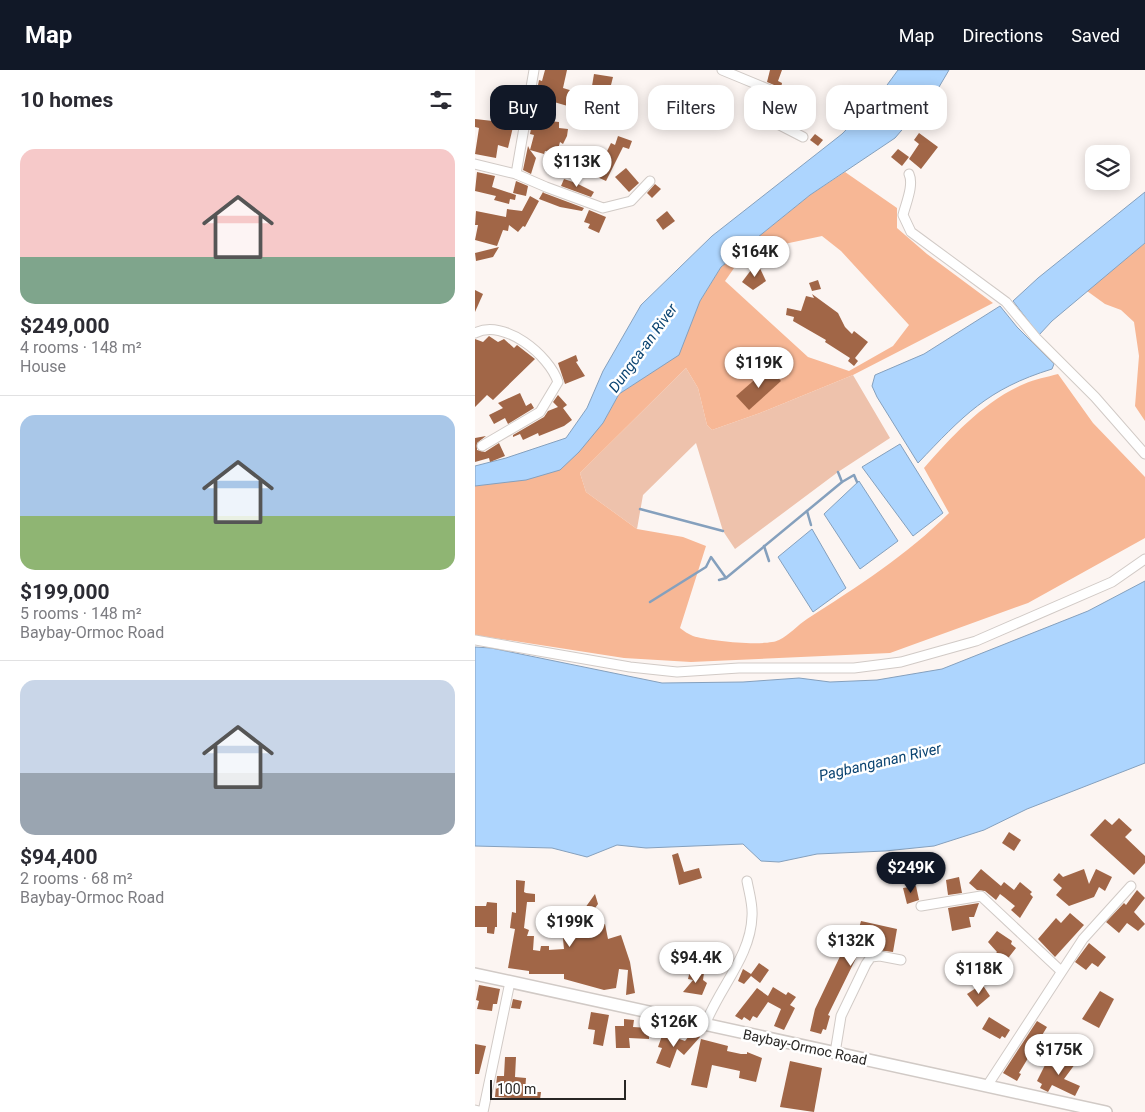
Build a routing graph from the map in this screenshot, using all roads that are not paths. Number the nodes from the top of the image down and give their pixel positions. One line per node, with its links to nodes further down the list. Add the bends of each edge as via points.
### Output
1 (534, 70): 5 (street)
2 (722, 70): 3 (street, via 780,94 768,119)
3 (803, 137)
4 (475, 164): 5 (street)
5 (516, 174): 7 (street, via 603,208 631,201)
6 (909, 174): 10 (street, via 910,187 903,215 911,232 1006,302)
7 (650, 181)
8 (475, 333): 9 (street, via 493,330 525,341 540,354 558,382 540,412)
9 (482, 446)
10 (1145, 454)
11 (1145, 559): 12 (street, via 1112,582 976,642 901,662 863,667 677,672)
12 (475, 640)
13 (747, 881): 20 (street, via 753,914 749,937)
14 (1131, 886): 17 (street, via 1085,936)
15 (921, 906): 17 (street, via 981,896)
16 (901, 960): 21 (street, via 871,957 866,964 841,1016)
17 (1061, 971): 22 (street)
18 (475, 974): 19 (main road, Baybay-Ormoc Road)
19 (510, 982): 20 (main road, Baybay-Ormoc Road); 23 (street, via 483,1112)
20 (705, 1025): 21 (main road, Baybay-Ormoc Road)
21 (835, 1053): 22 (main road, Baybay-Ormoc Road)
22 (987, 1086): 24 (main road, Baybay-Ormoc Road)
23 (475, 1110)
24 (1106, 1112)

